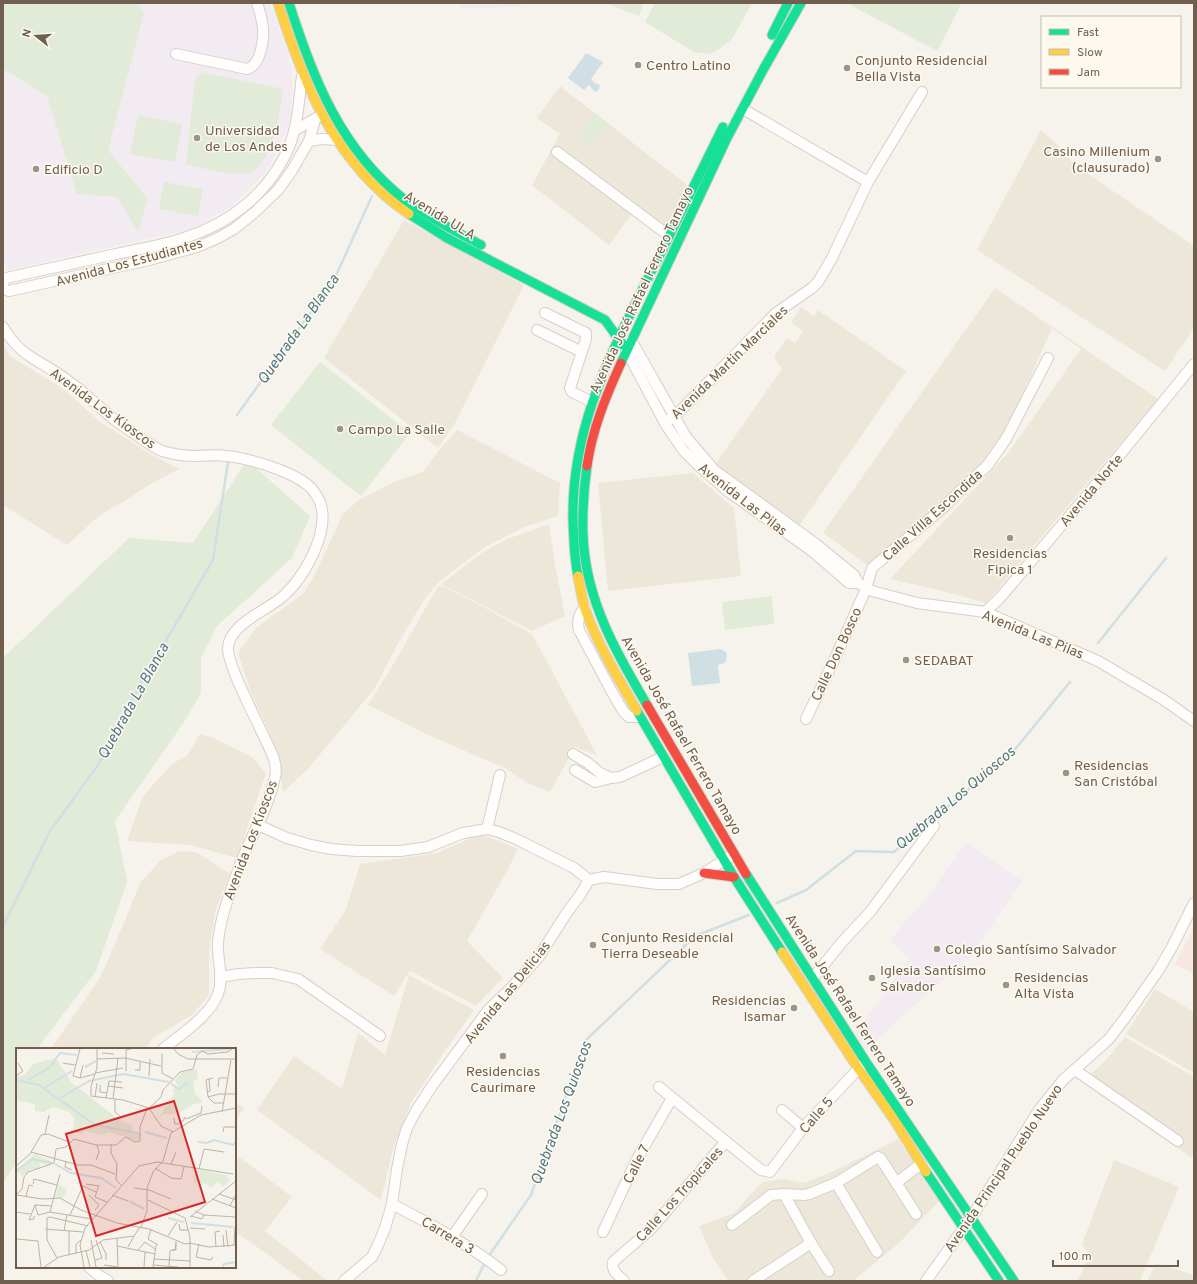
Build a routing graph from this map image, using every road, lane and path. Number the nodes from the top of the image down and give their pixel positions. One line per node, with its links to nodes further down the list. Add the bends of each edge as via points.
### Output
1 (257, 3): 7 (street, via 262,34 260,54 252,68 247,70)
2 (278, 3): 9 (street, Avenida ULA)
3 (289, 3): 11 (street, Avenida ULA, via 312,70)
4 (788, 3): 6 (street)
5 (800, 3): 12 (street, Avenida José Rafael Ferrero Tamayo)
6 (767, 43)
7 (176, 54)
8 (760, 57): 19 (street, Avenida José Rafael Ferrero Tamayo)
9 (302, 76): 13 (street, Avenida ULA); 14 (street, Avenida Los Estudiantes)
10 (922, 92): 18 (street, Avenida Martin Marciales)
11 (329, 108): 13 (street); 20 (street, Avenida ULA, via 362,156 386,183 440,223)
12 (743, 108): 18 (street); 31 (street, Avenida José Rafael Ferrero Tamayo)
13 (318, 118): 14 (street); 15 (street, Avenida ULA); 16 (street, Avenida Los Estudiantes)
14 (294, 131): 22 (street, Avenida Los Estudiantes, via 289,147 268,184 251,201 221,223 183,239 6,278)
15 (336, 140): 16 (street); 30 (street, Avenida ULA, via 351,161 383,195 402,210 447,238 605,320)
16 (309, 141): 23 (street, Avenida Los Estudiantes, via 278,190 254,214 216,239 149,260 9,292)
17 (557, 152): 19 (street)
18 (868, 182): 37 (street, Avenida Martin Marciales, via 818,282 776,314)
19 (668, 235): 28 (street, Avenida José Rafael Ferrero Tamayo)
20 (486, 247)
21 (547, 280): 24 (street)
22 (3, 283)
23 (3, 289)
24 (597, 306)
25 (609, 312): 28 (street)
26 (545, 313): 33 (street, via 586,333)
27 (3, 327): 50 (street, Avenida Los Kioscos, via 19,349 67,379 113,419 162,451 194,456 224,455 273,468 311,488 320,503 321,530 312,558 281,598 237,630 230,638 228,648 240,685 276,764 276,776)
28 (623, 328): 30 (street, Avenida José Rafael Ferrero Tamayo); 31 (street)
29 (537, 330): 33 (street)
30 (619, 337): 32 (street, Avenida ULA); 36 (street, Avenida José Rafael Ferrero Tamayo)
31 (631, 340): 32 (street, Avenida José Rafael Ferrero Tamayo); 37 (street, Avenida Las Pilas)
32 (626, 350): 38 (street, Avenida Las Pilas); 53 (street, Avenida José Rafael Ferrero Tamayo, via 590,450 584,498 585,558 600,612 616,651)
33 (582, 352): 36 (street, via 570,388 572,392)
34 (1048, 358): 39 (street, Calle Villa Escondida, via 1006,439 987,466 944,507 872,568)
35 (1194, 364): 41 (street, Avenida Norte, via 1084,500)
36 (592, 402): 40 (street, Avenida José Rafael Ferrero Tamayo, via 575,472 573,508 576,565)
37 (674, 416): 38 (street, Avenida Martin Marciales); 39 (street, Avenida Las Pilas, via 686,437 714,470 816,544 854,575)
38 (665, 423): 39 (street, Avenida Las Pilas, via 683,450 716,482 812,551 849,583)
39 (862, 586): 41 (street, Avenida Las Pilas, via 917,604); 43 (street, Calle Don Bosco, via 836,656)
40 (586, 608): 42 (street, Avenida José Rafael Ferrero Tamayo, via 599,642); 42 (street, via 578,618 579,630 623,711 629,717)
41 (985, 612): 44 (street, Avenida Las Pilas, via 1098,661)
42 (640, 717): 46 (street, Avenida José Rafael Ferrero Tamayo)
43 (806, 718)
44 (1194, 721)
45 (573, 754): 49 (street)
46 (663, 757): 49 (street, via 620,777); 54 (street, Avenida José Rafael Ferrero Tamayo)
47 (575, 770): 49 (street, via 596,782)
48 (500, 775): 52 (street)
49 (611, 778)
50 (258, 825): 52 (street, via 286,838 311,845 356,851 401,851 428,846 463,833); 59 (street, Avenida Los Kioscos, via 246,849 223,913 218,943)
51 (934, 826): 60 (street, via 870,912)
52 (487, 830): 57 (street, via 516,839 574,868)
53 (734, 854): 54 (street); 60 (street, Avenida José Rafael Ferrero Tamayo, via 776,924)
54 (724, 860): 55 (street); 56 (street, Avenida José Rafael Ferrero Tamayo)
55 (704, 873): 56 (street); 57 (street, via 679,884 641,883 604,877)
56 (734, 877): 64 (street, Avenida José Rafael Ferrero Tamayo)
57 (589, 880): 77 (street, Avenida Las Delicias, via 538,958 489,1009 416,1111 402,1144)
58 (1194, 903): 65 (street, Avenida Principal Pueblo Nuevo, via 1158,971 1125,1018 1109,1039)
59 (220, 977): 61 (street, via 272,973 298,979); 62 (street, Avenida Los Kioscos, via 218,994 207,1012)
60 (813, 978): 63 (street, Avenida José Rafael Ferrero Tamayo)
61 (380, 1036)
62 (164, 1048)
63 (866, 1062): 64 (street, Calle 5); 79 (street, Avenida José Rafael Ferrero Tamayo)
64 (858, 1068): 69 (street, Calle 5); 72 (street, Avenida José Rafael Ferrero Tamayo)
65 (1075, 1070): 71 (street); 79 (street, Avenida Principal Pueblo Nuevo, via 1063,1080 1039,1110)
66 (659, 1087): 67 (street)
67 (672, 1098): 70 (street); 82 (street, Calle 7, via 636,1161)
68 (782, 1110): 69 (street)
69 (804, 1128): 70 (street, Calle 5, via 770,1172 761,1170)
70 (726, 1141): 93 (street, Calle Los Tropicales, via 651,1229 613,1262 614,1271)
71 (1178, 1141)
72 (921, 1164): 74 (street); 81 (street, Avenida José Rafael Ferrero Tamayo)
73 (836, 1183): 74 (street, via 878,1157 882,1159); 76 (street, via 804,1195); 85 (street)
74 (896, 1183): 78 (street)
75 (482, 1194): 83 (street)
76 (784, 1194): 80 (street, via 771,1195); 84 (street)
77 (392, 1204): 83 (street, Carrera 3); 92 (street, Avenida Las Delicias, via 372,1257)
78 (916, 1214)
79 (971, 1218): 81 (street, Avenida Principal Pueblo Nuevo); 96 (street, Avenida José Rafael Ferrero Tamayo)
80 (732, 1225)
81 (964, 1229): 90 (street, Avenida José Rafael Ferrero Tamayo); 95 (street, Avenida Principal Pueblo Nuevo)
82 (603, 1232)
83 (452, 1237): 87 (street, Carrera 3)
84 (811, 1243): 88 (street); 94 (street)
85 (877, 1252)
86 (89, 1268): 89 (street)
87 (501, 1270)
88 (829, 1271)
89 (94, 1278): 91 (street)
90 (998, 1280)
91 (108, 1281)
92 (344, 1281)
93 (624, 1281)
94 (753, 1281)
95 (926, 1281)
96 (1014, 1281)

